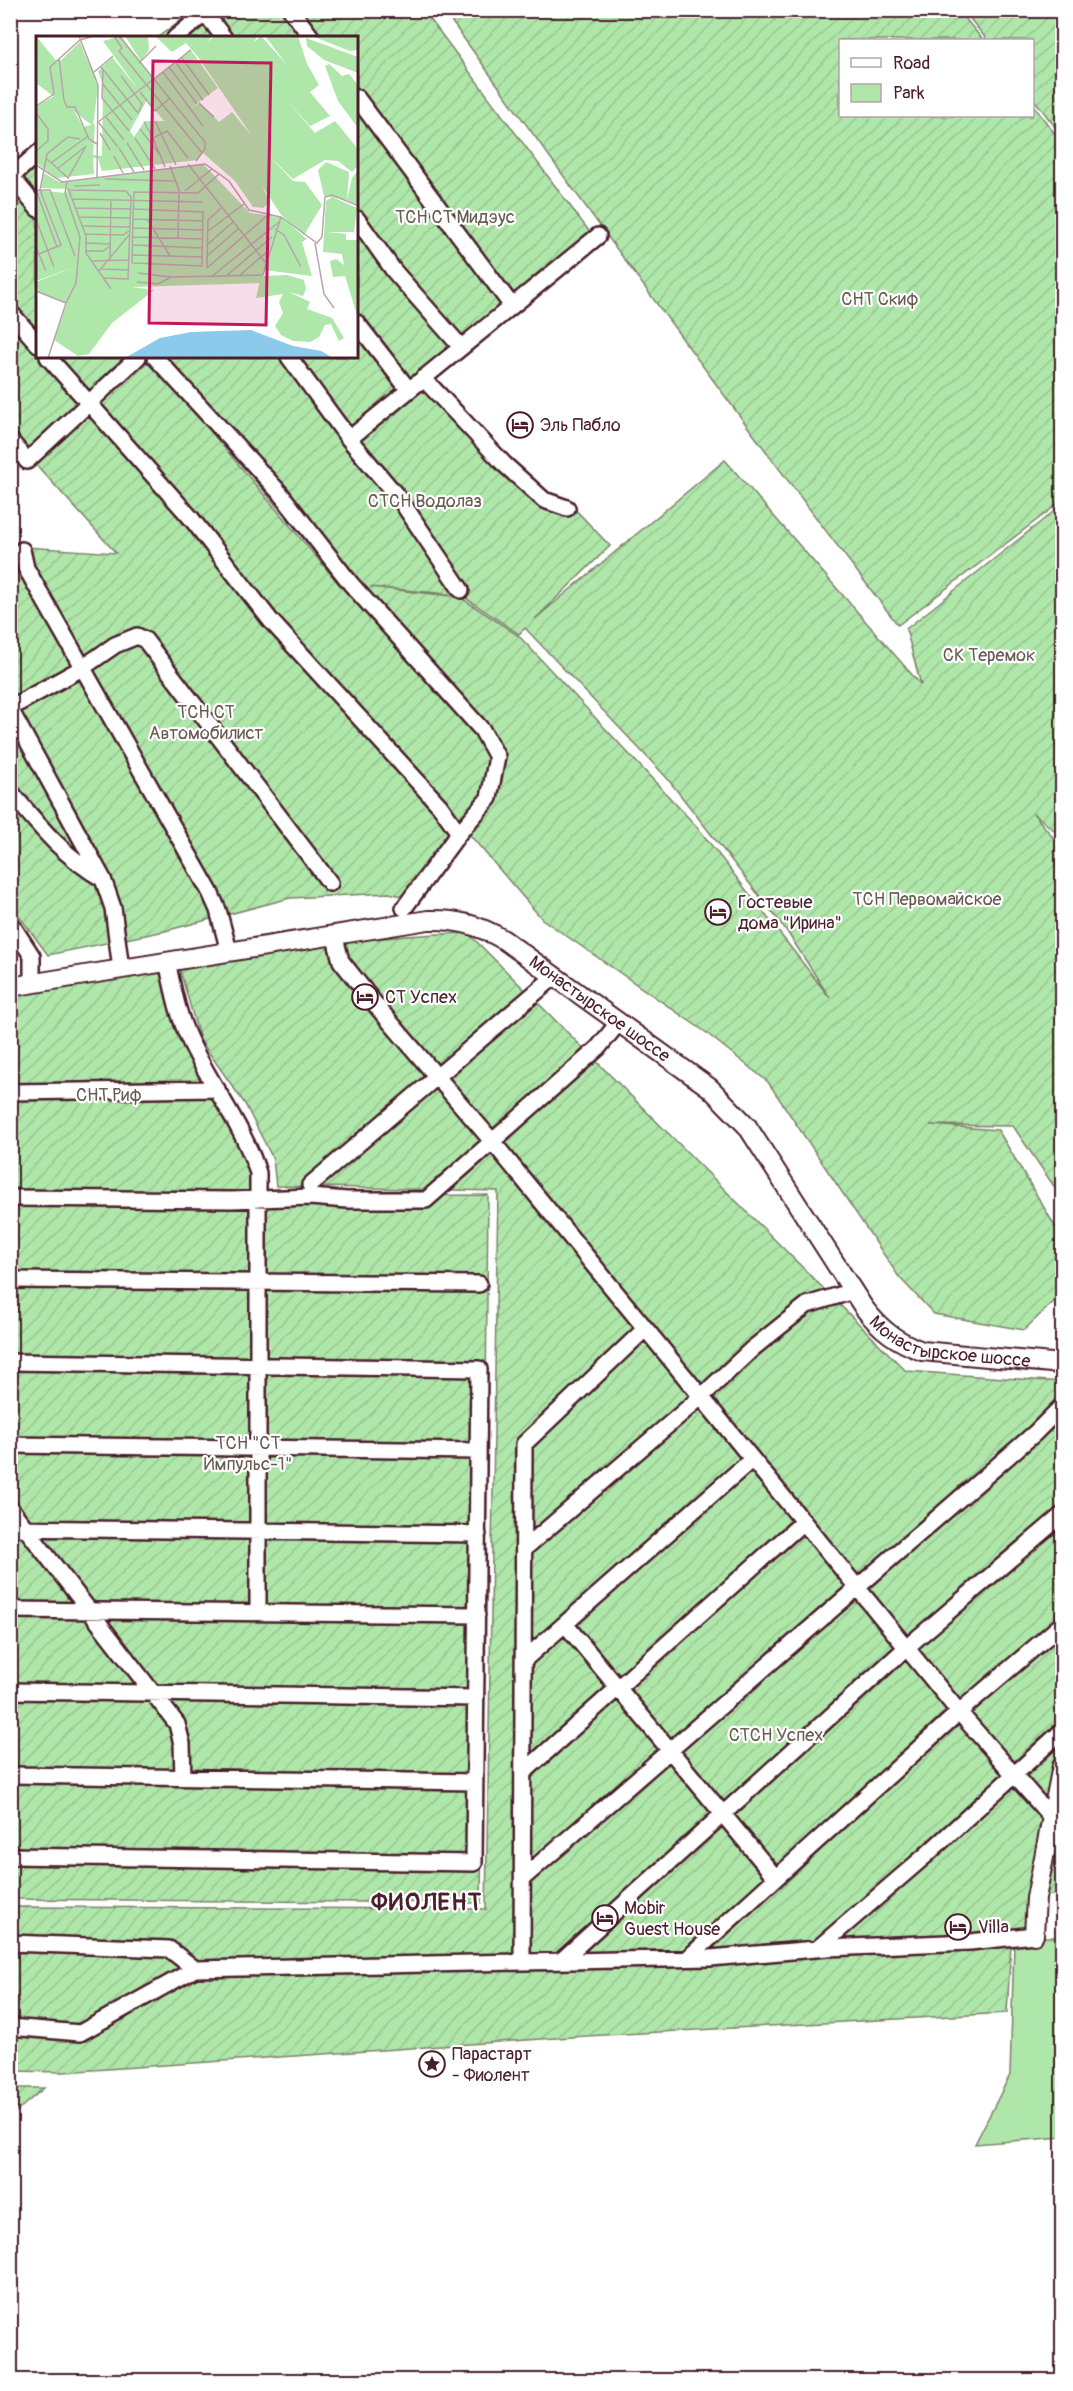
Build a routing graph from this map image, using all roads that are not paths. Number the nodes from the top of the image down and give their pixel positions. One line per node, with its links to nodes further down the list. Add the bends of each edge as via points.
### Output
1 (291, 10): 5 (street)
2 (207, 12): 3 (street); 4 (street)
3 (177, 36)
4 (223, 36)
5 (310, 36)
6 (358, 99): 12 (street)
7 (36, 155): 8 (street)
8 (11, 176): 9 (street)
9 (36, 207)
10 (358, 220): 16 (street, via 394,271)
11 (598, 236): 12 (street)
12 (512, 306): 16 (street)
13 (10, 312): 15 (street)
14 (358, 324): 22 (street)
15 (36, 342)
16 (460, 347): 21 (street)
17 (49, 358): 23 (street)
18 (137, 358): 23 (street)
19 (156, 358): 33 (street, via 279,493 351,585 482,730 497,757 489,798)
20 (290, 358): 24 (street)
21 (423, 378): 22 (street); 26 (street, via 528,486 544,500)
22 (409, 390): 24 (street)
23 (88, 404): 25 (street, via 27,460); 33 (street, via 191,518 272,621 440,806)
24 (350, 439): 28 (street, via 402,501)
25 (10, 440)
26 (567, 508)
27 (22, 550): 29 (street, via 26,568)
28 (461, 590)
29 (82, 668): 30 (street, via 19,703); 35 (street, via 136,636 145,640); 39 (street, via 210,892)
30 (10, 704)
31 (10, 709): 34 (street)
32 (10, 791): 34 (street, via 62,852)
33 (459, 833): 36 (street)
34 (103, 879): 41 (street, via 112,908)
35 (330, 883)
36 (404, 908)
37 (10, 922): 43 (street, via 32,956)
38 (334, 934): 39 (main road, Монастырское шоссе); 42 (main road, Монастырское шоссе, via 428,920 455,920 487,930); 46 (street, via 340,961)
39 (229, 951): 40 (main road, Монастырское шоссе)
40 (167, 961): 41 (main road, Монастырское шоссе); 47 (street, via 179,1015 190,1043)
41 (121, 969): 43 (main road, Монастырское шоссе)
42 (555, 976): 45 (main road, Монастырское шоссе); 46 (street)
43 (32, 983): 44 (main road, Монастырское шоссе)
44 (10, 987)
45 (619, 1022): 49 (street, via 598,1048); 58 (main road, Монастырское шоссе, via 710,1088 747,1126)
46 (436, 1077): 49 (street); 50 (street)
47 (217, 1089): 48 (street); 54 (street, via 253,1156)
48 (10, 1092)
49 (492, 1141): 54 (street, via 426,1200); 59 (street)
50 (310, 1185)
51 (10, 1189): 53 (street, via 226,1191)
52 (10, 1198): 53 (street)
53 (232, 1200): 54 (street)
54 (260, 1200): 56 (street)
55 (10, 1280): 56 (street)
56 (258, 1280): 57 (street); 62 (street)
57 (479, 1284)
58 (853, 1291): 61 (main road, Монастырское шоссе, via 880,1329 900,1343 922,1351); 63 (street, via 807,1305)
59 (645, 1329): 63 (street); 75 (street, via 524,1444)
60 (10, 1362): 62 (street)
61 (1062, 1364)
62 (258, 1366): 66 (street); 67 (street, via 479,1369)
63 (702, 1396): 68 (street); 75 (street)
64 (1062, 1406): 76 (street)
65 (10, 1445): 66 (street)
66 (258, 1449): 67 (street); 73 (street)
67 (478, 1451): 74 (street)
68 (751, 1460): 71 (street); 81 (street)
69 (10, 1508): 72 (street)
70 (1062, 1515): 83 (street)
71 (803, 1522): 76 (street); 85 (street)
72 (18, 1528): 73 (street); 78 (street)
73 (258, 1531): 74 (street); 79 (street)
74 (478, 1534): 80 (street)
75 (525, 1548): 84 (street)
76 (858, 1587): 83 (street); 91 (street)
77 (10, 1610): 78 (street)
78 (90, 1611): 79 (street); 87 (street)
79 (258, 1612): 80 (street)
80 (477, 1615): 88 (street)
81 (565, 1624): 84 (street); 85 (street)
82 (1062, 1624): 89 (street)
83 (907, 1647): 89 (street); 98 (street)
84 (525, 1659): 93 (street)
85 (618, 1688): 91 (street); 93 (street)
86 (10, 1691): 87 (street)
87 (154, 1694): 88 (street); 96 (street, via 180,1730)
88 (476, 1698): 97 (street)
89 (959, 1712): 94 (street); 102 (street)
90 (1062, 1731): 94 (street)
91 (669, 1751): 98 (street); 101 (street)
92 (1062, 1766): 99 (main road)
93 (524, 1772): 101 (street)
94 (1012, 1774): 99 (street); 105 (street, via 926,1856)
95 (10, 1775): 96 (street)
96 (183, 1777): 97 (street)
97 (475, 1782): 100 (street, via 474,1863)
98 (723, 1816): 102 (street); 107 (street)
99 (1051, 1817): 103 (main road, via 1036,1898)
100 (10, 1856)
101 (523, 1878): 108 (street)
102 (776, 1878): 106 (street)
103 (1034, 1935): 105 (street, via 970,1942)
104 (10, 1943): 109 (street, via 169,1949)
105 (817, 1948): 106 (street)
106 (688, 1958): 107 (street)
107 (562, 1960): 108 (street)
108 (522, 1961): 109 (street)
109 (195, 1969): 110 (street, via 80,2033)
110 (10, 2027)

